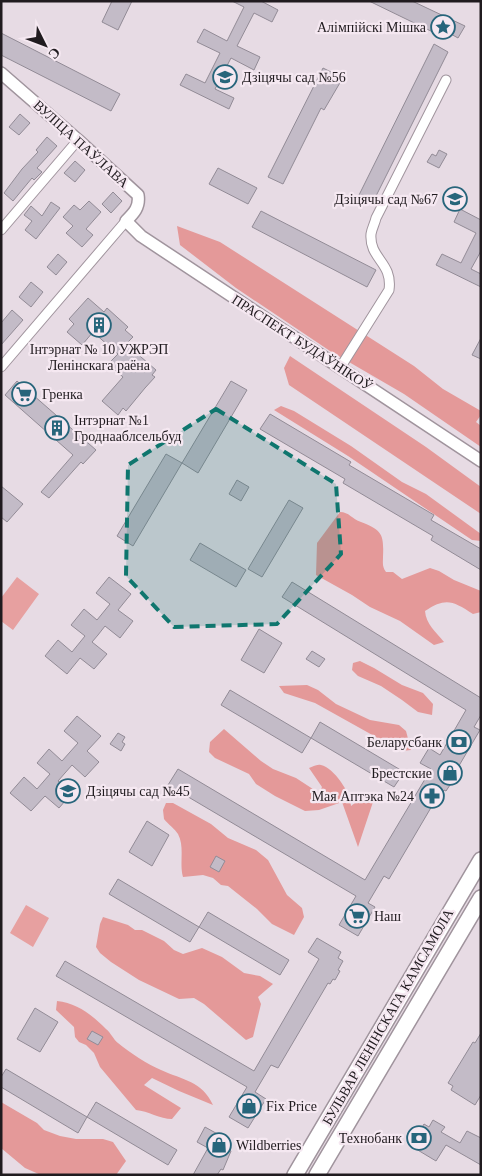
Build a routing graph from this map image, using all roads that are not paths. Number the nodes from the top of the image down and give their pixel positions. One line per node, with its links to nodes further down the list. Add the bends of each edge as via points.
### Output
1 (1, 73): 3 (street, ВУЛІЦА ПАЎЛАВА)
2 (446, 80): 7 (street, via 376,218 372,232 375,254 388,272 388,290)
3 (78, 140): 4 (street, ВУЛІЦА ПАЎЛАВА, via 138,195 140,203); 5 (street)
4 (126, 221): 6 (street); 7 (street, ПРАСПЕКТ БУДАЎНІКОЎ, via 148,241)
5 (1, 230)
6 (1, 367)
7 (340, 368): 8 (street, ПРАСПЕКТ БУДАЎНІКОЎ)
8 (481, 461)
9 (481, 860): 11 (main road, БУЛЬВАР ЛЕНІНСКАГА КАМСАМОЛА)
10 (481, 898): 12 (main road, БУЛЬВАР ЛЕНІНСКАГА КАМСАМОЛА)
11 (295, 1175)
12 (317, 1175)

